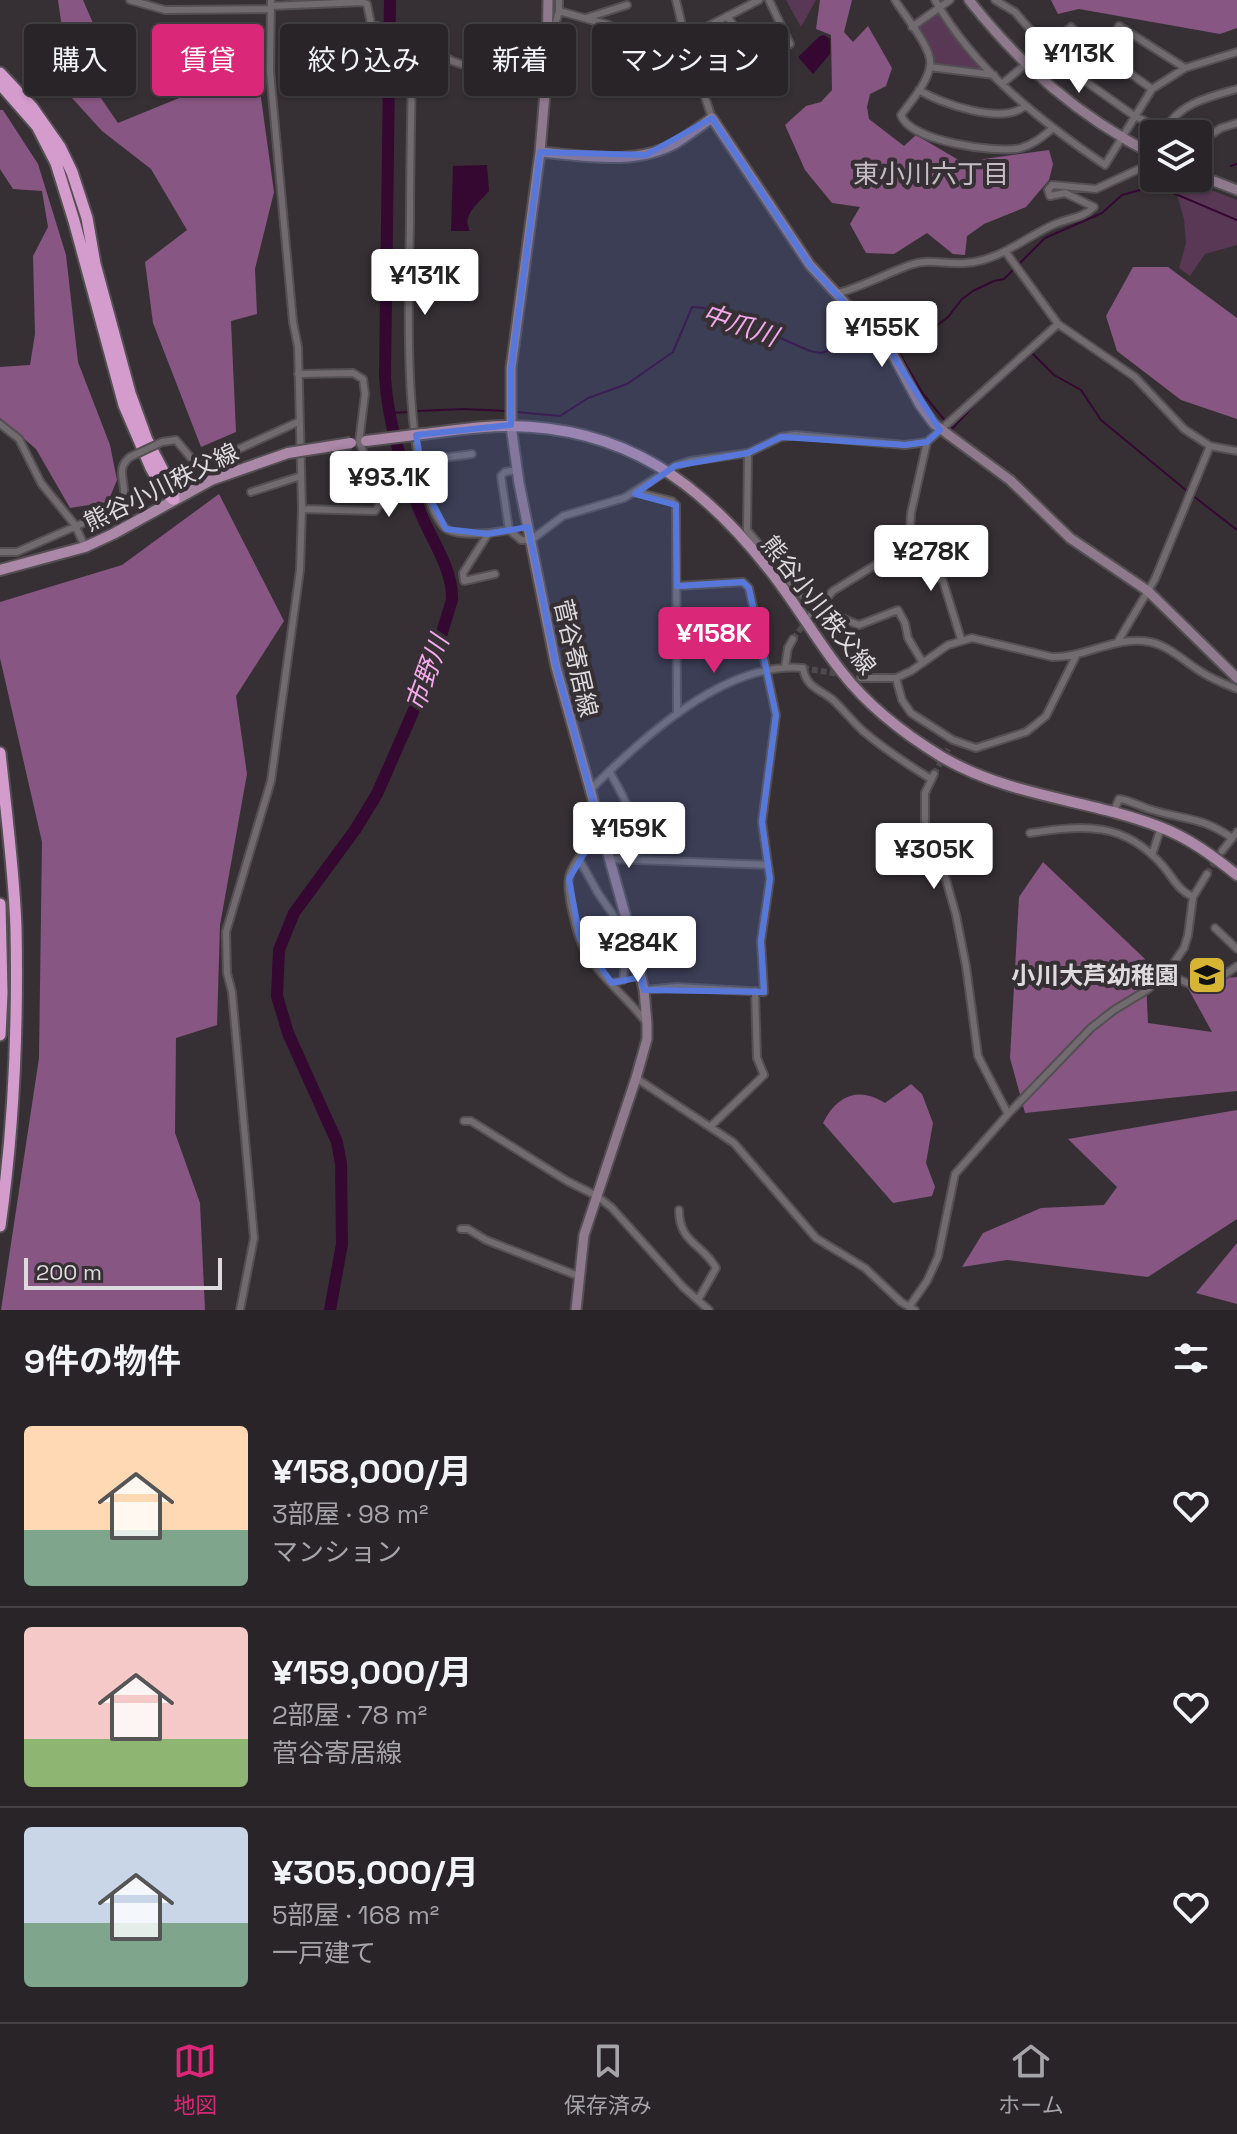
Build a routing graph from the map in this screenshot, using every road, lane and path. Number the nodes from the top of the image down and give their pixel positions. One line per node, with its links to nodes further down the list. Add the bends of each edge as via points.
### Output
1 (130, 0): 12 (street, via 165,10)
2 (548, 0): 18 (main road, 菅谷寄居線)
3 (559, 0): 14 (street)
4 (676, 0): 21 (street)
5 (759, 0): 15 (street)
6 (769, 0): 15 (street, via 790,44 762,57 746,46)
7 (895, 0): 23 (street)
8 (950, 0): 11 (street)
9 (969, 0): 27 (main road)
10 (995, 0): 24 (street, via 1015,12)
11 (937, 4): 23 (street); 31 (street)
12 (271, 5): 17 (street, via 363,2); 57 (street, via 270,71)
13 (627, 5): 16 (street)
14 (559, 11): 16 (street); 19 (street)
15 (727, 16): 22 (street)
16 (586, 18): 20 (street)
17 (371, 24)
18 (549, 24)
19 (555, 24)
20 (606, 24)
21 (682, 24)
22 (712, 24)
23 (912, 27): 28 (street, via 929,54)
24 (1046, 48): 26 (street, via 1071,27); 27 (street); 41 (street)
25 (1237, 52): 29 (street)
26 (1101, 53): 29 (street, via 1119,26); 34 (street)
27 (1025, 65): 32 (street); 48 (main road)
28 (930, 67): 31 (street); 36 (street)
29 (1185, 68): 34 (street)
30 (0, 73): 74 (highway, via 38,115 72,172 130,393)
31 (994, 75): 32 (street)
32 (1003, 83): 40 (street)
33 (3, 88): 74 (highway, via 37,126 56,163 128,416 151,468)
34 (1152, 89): 41 (street)
35 (1237, 89): 44 (street, via 1187,106)
36 (919, 90): 40 (street, via 950,106 1006,113); 46 (street, via 901,118 932,139 1008,150 1038,141)
37 (412, 96): 68 (street, via 411,405)
38 (545, 96): 50 (main road, 菅谷寄居線)
39 (705, 96): 42 (street)
40 (1025, 106): 46 (street)
41 (1133, 115): 43 (street); 48 (street)
42 (712, 118): 50 (main road, via 673,145 646,155); 55 (main road)
43 (1142, 120)
44 (1173, 120)
45 (1237, 123): 47 (street)
46 (1052, 129): 48 (street, via 1105,165)
47 (1212, 134)
48 (1120, 138): 49 (main road)
49 (1140, 148)
50 (540, 152): 60 (main road, 菅谷寄居線, via 511,368)
51 (1140, 169): 54 (street, via 1096,189 1052,185 1050,196 1065,193 1094,207)
52 (1212, 180): 53 (main road)
53 (1237, 190)
54 (1005, 251): 55 (street, via 964,264 930,260); 56 (street)
55 (835, 294): 61 (main road, via 893,355)
56 (1058, 324): 61 (street); 64 (street, via 1135,377 1184,429)
57 (298, 374): 58 (street); 62 (street, via 353,373 363,379)
58 (298, 422): 71 (street); 76 (street, bridge, via 199,461 176,440 162,442 121,466 125,491 120,505)
59 (0, 424): 76 (street, via 19,439 41,483)
60 (511, 426): 62 (main road, 熊谷小川秩父線, bridge); 69 (main road, 菅谷寄居線); 70 (main road, 熊谷小川秩父線, via 597,437)
61 (940, 430): 63 (street); 86 (main road, via 1010,480 1070,538)
62 (358, 442): 74 (main road, 熊谷小川秩父線, bridge, via 288,453 235,469); 75 (street, via 384,499 375,511)
63 (927, 442): 66 (street, via 905,445 795,435); 80 (street)
64 (1210, 446): 65 (street); 86 (street)
65 (1237, 451)
66 (748, 453): 70 (street, via 690,461); 87 (street, via 747,530 813,612)
67 (472, 454): 68 (street)
68 (421, 461): 78 (street, via 426,490 446,529)
69 (517, 470): 77 (street, via 501,476); 79 (main road, 菅谷寄居線)
70 (668, 471): 72 (street); 105 (main road, 熊谷小川秩父線, via 711,507 771,572 842,672 913,737 986,779)
71 (301, 476): 73 (street); 75 (street)
72 (641, 489): 79 (street, via 563,516); 85 (street, via 676,505)
73 (251, 492)
74 (174, 499): 81 (main road, 熊谷小川秩父線)
75 (302, 509): 142 (street, via 300,570 271,781 226,932 254,1238)
76 (75, 525): 81 (street); 82 (street, via 17,552)
77 (509, 530): 78 (street); 79 (street, via 521,540)
78 (488, 534): 84 (street, via 463,573 464,581)
79 (531, 540): 104 (main road, 菅谷寄居線, via 556,667)
80 (909, 544): 87 (street); 89 (street, via 943,581)
81 (85, 547): 83 (main road, 熊谷小川秩父線)
82 (0, 552)
83 (0, 570)
84 (495, 574)
85 (677, 586): 94 (street, via 746,584); 99 (street)
86 (1148, 591): 90 (street); 97 (main road)
87 (821, 602): 92 (street, via 859,625 898,610)
88 (793, 639): 93 (street)
89 (961, 639): 91 (street, via 980,638 1052,657); 92 (street)
90 (1117, 643): 91 (street); 98 (street, via 1157,644)
91 (1076, 656): 100 (street, via 1046,716 1026,732 976,748)
92 (923, 663): 96 (street)
93 (785, 667): 94 (street); 132 (street, via 803,668 810,686 834,701 861,729 932,776 925,793 925,827 956,915 978,1056)
94 (766, 669): 99 (street); 115 (street, via 776,715 762,822)
95 (861, 678): 96 (street)
96 (896, 678): 100 (street, via 911,713)
97 (1237, 678)
98 (1237, 689)
99 (677, 714): 103 (street)
100 (953, 740): 101 (street)
101 (948, 749)
102 (0, 753): 137 (highway, via 11,852 16,994 10,1142)
103 (609, 771): 104 (street); 114 (street, via 636,829)
104 (590, 790): 106 (main road, 菅谷寄居線)
105 (1113, 813): 107 (main road, 熊谷小川秩父線); 109 (street, via 1124,799)
106 (600, 827): 112 (street); 113 (main road, 菅谷寄居線)
107 (1161, 827): 111 (street); 117 (main road, 熊谷小川秩父線, via 1204,849)
108 (1030, 833): 111 (street, via 1090,827 1131,838)
109 (1234, 835): 110 (street)
110 (1222, 851)
111 (1152, 855): 118 (street, via 1179,890)
112 (579, 859): 120 (street, via 622,928); 126 (street, via 569,879 575,921 587,954)
113 (609, 859): 114 (street); 120 (main road, 菅谷寄居線)
114 (636, 860): 115 (street)
115 (768, 865): 128 (street, via 761,941 764,992)
116 (1207, 874): 118 (street)
117 (1237, 875)
118 (1193, 897): 125 (street, via 1184,948)
119 (0, 904): 130 (highway)
120 (628, 927): 122 (main road, 菅谷寄居線)
121 (1215, 928): 123 (street)
122 (633, 943): 126 (street, via 627,945 623,980); 127 (main road, 菅谷寄居線)
123 (1237, 949)
124 (1237, 966): 125 (street, via 1206,988)
125 (1166, 974): 132 (street, via 1091,1028)
126 (612, 983): 129 (street)
127 (644, 990): 128 (street); 129 (main road, 菅谷寄居線)
128 (755, 991): 134 (street, via 757,1058 764,1075)
129 (647, 1024): 131 (main road, 菅谷寄居線)
130 (0, 1035)
131 (636, 1078): 134 (street); 135 (main road, 菅谷寄居線)
132 (1008, 1114): 141 (street, via 955,1174 938,1257)
133 (464, 1121): 135 (street)
134 (711, 1126): 141 (street, via 748,1156 816,1238 865,1268)
135 (597, 1196): 139 (main road, 菅谷寄居線, via 584,1235); 140 (street)
136 (679, 1210): 140 (street, via 685,1235 716,1268)
137 (0, 1226)
138 (461, 1229): 139 (street)
139 (581, 1277): 143 (main road, 菅谷寄居線)
140 (698, 1300): 144 (street)
141 (912, 1308)
142 (240, 1310)
143 (576, 1310)
144 (709, 1310)

